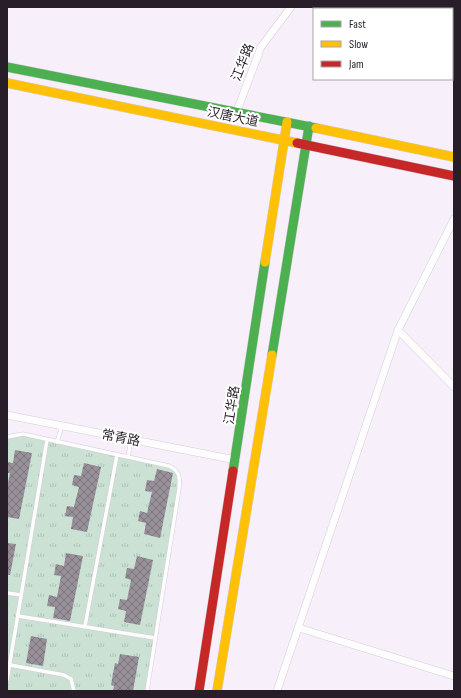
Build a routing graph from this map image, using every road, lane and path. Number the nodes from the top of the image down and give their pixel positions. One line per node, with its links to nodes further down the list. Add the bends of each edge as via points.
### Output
1 (291, 7): 4 (street, 江华路, via 261,47)
2 (7, 67): 4 (main road, 汉唐大道)
3 (7, 83): 7 (main road, 汉唐大道)
4 (237, 111): 5 (main road, 汉唐大道)
5 (287, 122): 6 (main road, 汉唐大道); 7 (main road, 江华路)
6 (309, 126): 8 (main road); 9 (main road, 汉唐大道)
7 (284, 140): 8 (main road, 汉唐大道); 22 (main road, 江华路)
8 (306, 145): 10 (main road, 汉唐大道); 35 (main road)
9 (454, 157)
10 (454, 176)
11 (454, 219): 12 (street)
12 (398, 330): 13 (street); 27 (street)
13 (454, 387)
14 (7, 415): 15 (street, 常青路)
15 (62, 426): 17 (street, 常青路); 19 (lane)
16 (7, 437): 18 (lane, via 23,434)
17 (131, 439): 21 (lane); 22 (street, 常青路)
18 (47, 440): 19 (lane); 24 (lane)
19 (57, 442): 20 (lane)
20 (117, 455): 21 (lane); 26 (lane)
21 (128, 457): 28 (lane, via 169,466 176,470 180,477)
22 (236, 460): 34 (main road, 江华路)
23 (7, 593): 24 (lane)
24 (21, 595): 25 (lane)
25 (18, 616): 26 (lane); 29 (lane)
26 (85, 626): 28 (lane)
27 (298, 628): 30 (street); 36 (street)
28 (155, 638): 33 (lane)
29 (10, 665): 31 (lane); 32 (lane, via 64,675 70,679)
30 (454, 676)
31 (7, 680)
32 (74, 691)
33 (147, 691)
34 (198, 691)
35 (217, 691)
36 (278, 691)

